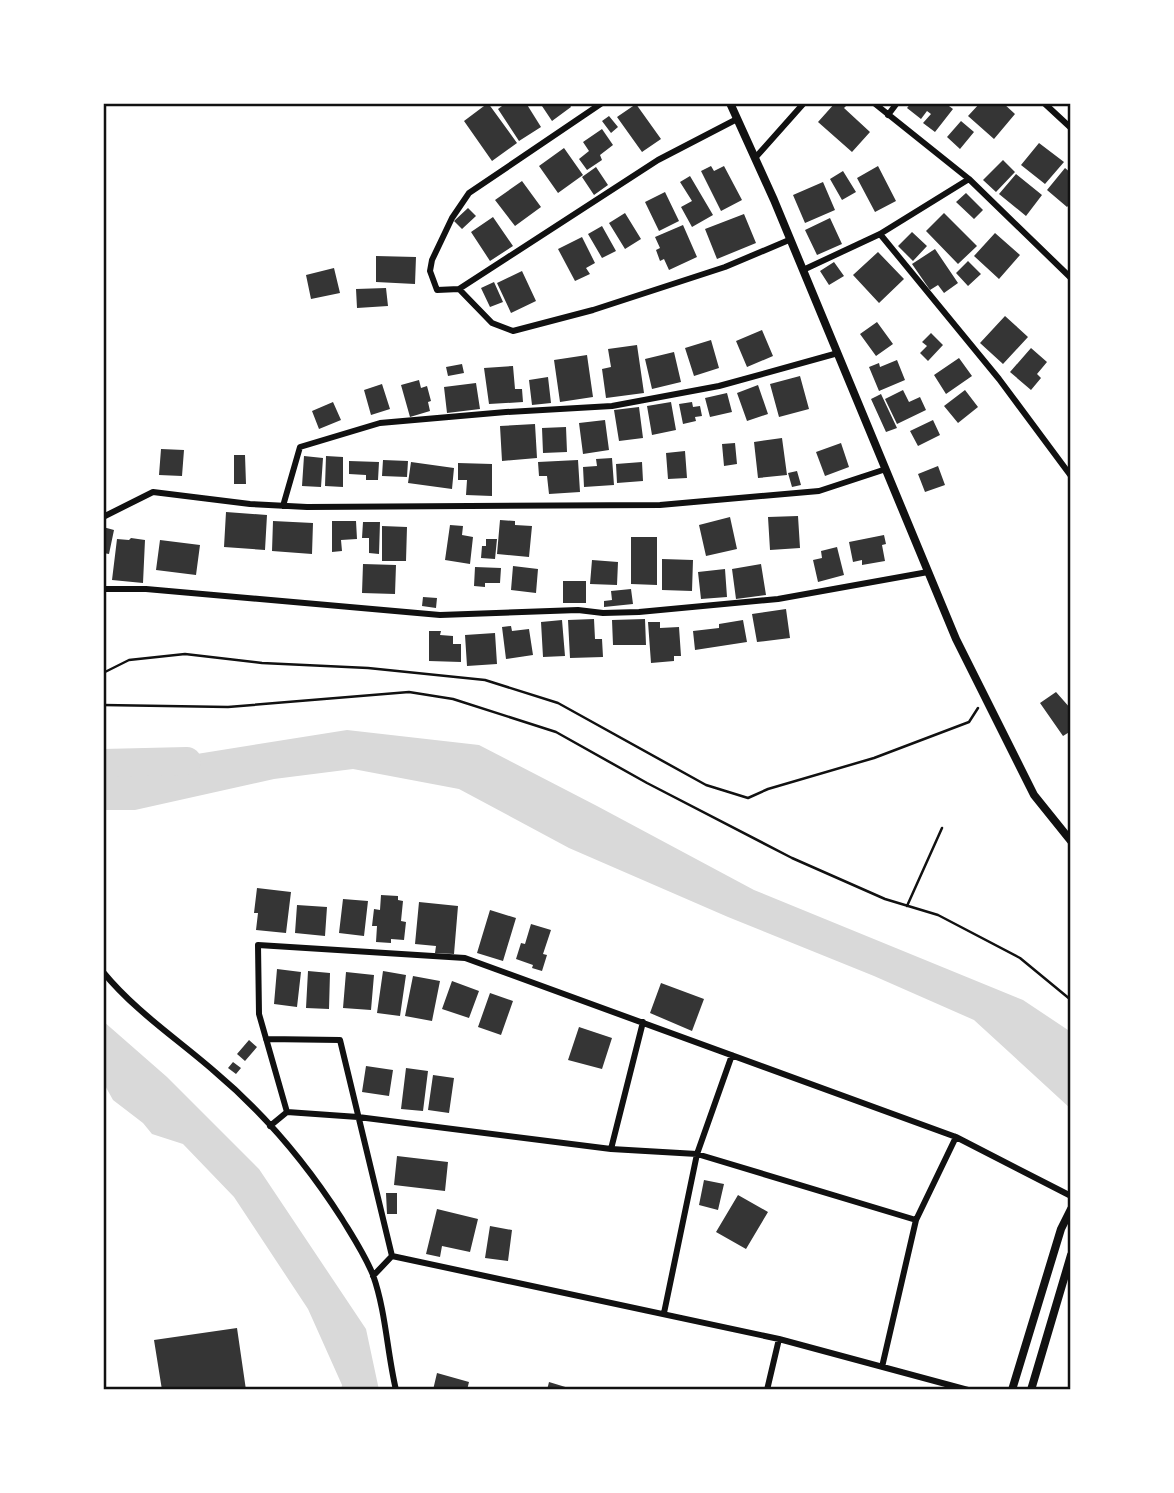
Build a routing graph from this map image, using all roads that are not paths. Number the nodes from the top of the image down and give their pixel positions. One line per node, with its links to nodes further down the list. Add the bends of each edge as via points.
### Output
1 (602, 103): 16 (street, via 469,193 452,218 430,271 437,290)
2 (730, 103): 8 (street)
3 (804, 103): 10 (street)
4 (874, 103): 7 (street)
5 (897, 103): 7 (street)
6 (1044, 103): 9 (street)
7 (888, 115): 11 (street)
8 (737, 119): 10 (street); 16 (street, via 658,160)
9 (1071, 128)
10 (755, 158): 13 (street)
11 (969, 178): 12 (street); 15 (street)
12 (880, 234): 14 (street); 19 (street, via 999,379)
13 (789, 240): 14 (street); 16 (street, via 724,267 513,331 492,323)
14 (803, 270): 17 (street)
15 (1071, 278)
16 (459, 289)
17 (838, 353): 18 (street); 20 (street, via 719,386 612,406 380,423 300,447)
18 (886, 470): 20 (street, via 819,491 660,505); 22 (street)
19 (1071, 476)
20 (283, 506): 21 (street, via 153,492)
21 (103, 517)
22 (928, 572): 23 (street, via 778,599 639,612 440,615); 24 (street, via 1034,795)
23 (103, 589)
24 (1071, 841)
25 (103, 972): 31 (street, via 142,1013 216,1072)
26 (643, 1022): 27 (street, via 465,958 258,945 259,1014); 28 (street); 33 (street)
27 (266, 1039): 29 (street); 30 (street, via 340,1040)
28 (732, 1055): 32 (street); 34 (street)
29 (287, 1112): 30 (street); 31 (street)
30 (358, 1117): 33 (street); 39 (street)
31 (270, 1126): 40 (street, via 322,1188)
32 (956, 1137): 35 (street); 37 (street)
33 (611, 1149): 34 (street)
34 (697, 1154): 37 (street); 41 (street)
35 (1071, 1196)
36 (1071, 1209): 47 (street)
37 (916, 1220): 43 (street)
38 (1071, 1255): 48 (street)
39 (392, 1256): 40 (street); 41 (street)
40 (373, 1276): 44 (street)
41 (664, 1313): 42 (street)
42 (779, 1339): 43 (street); 45 (street)
43 (882, 1367): 46 (street)
44 (396, 1390)
45 (767, 1390)
46 (968, 1390)
47 (1012, 1390)
48 (1031, 1390)

